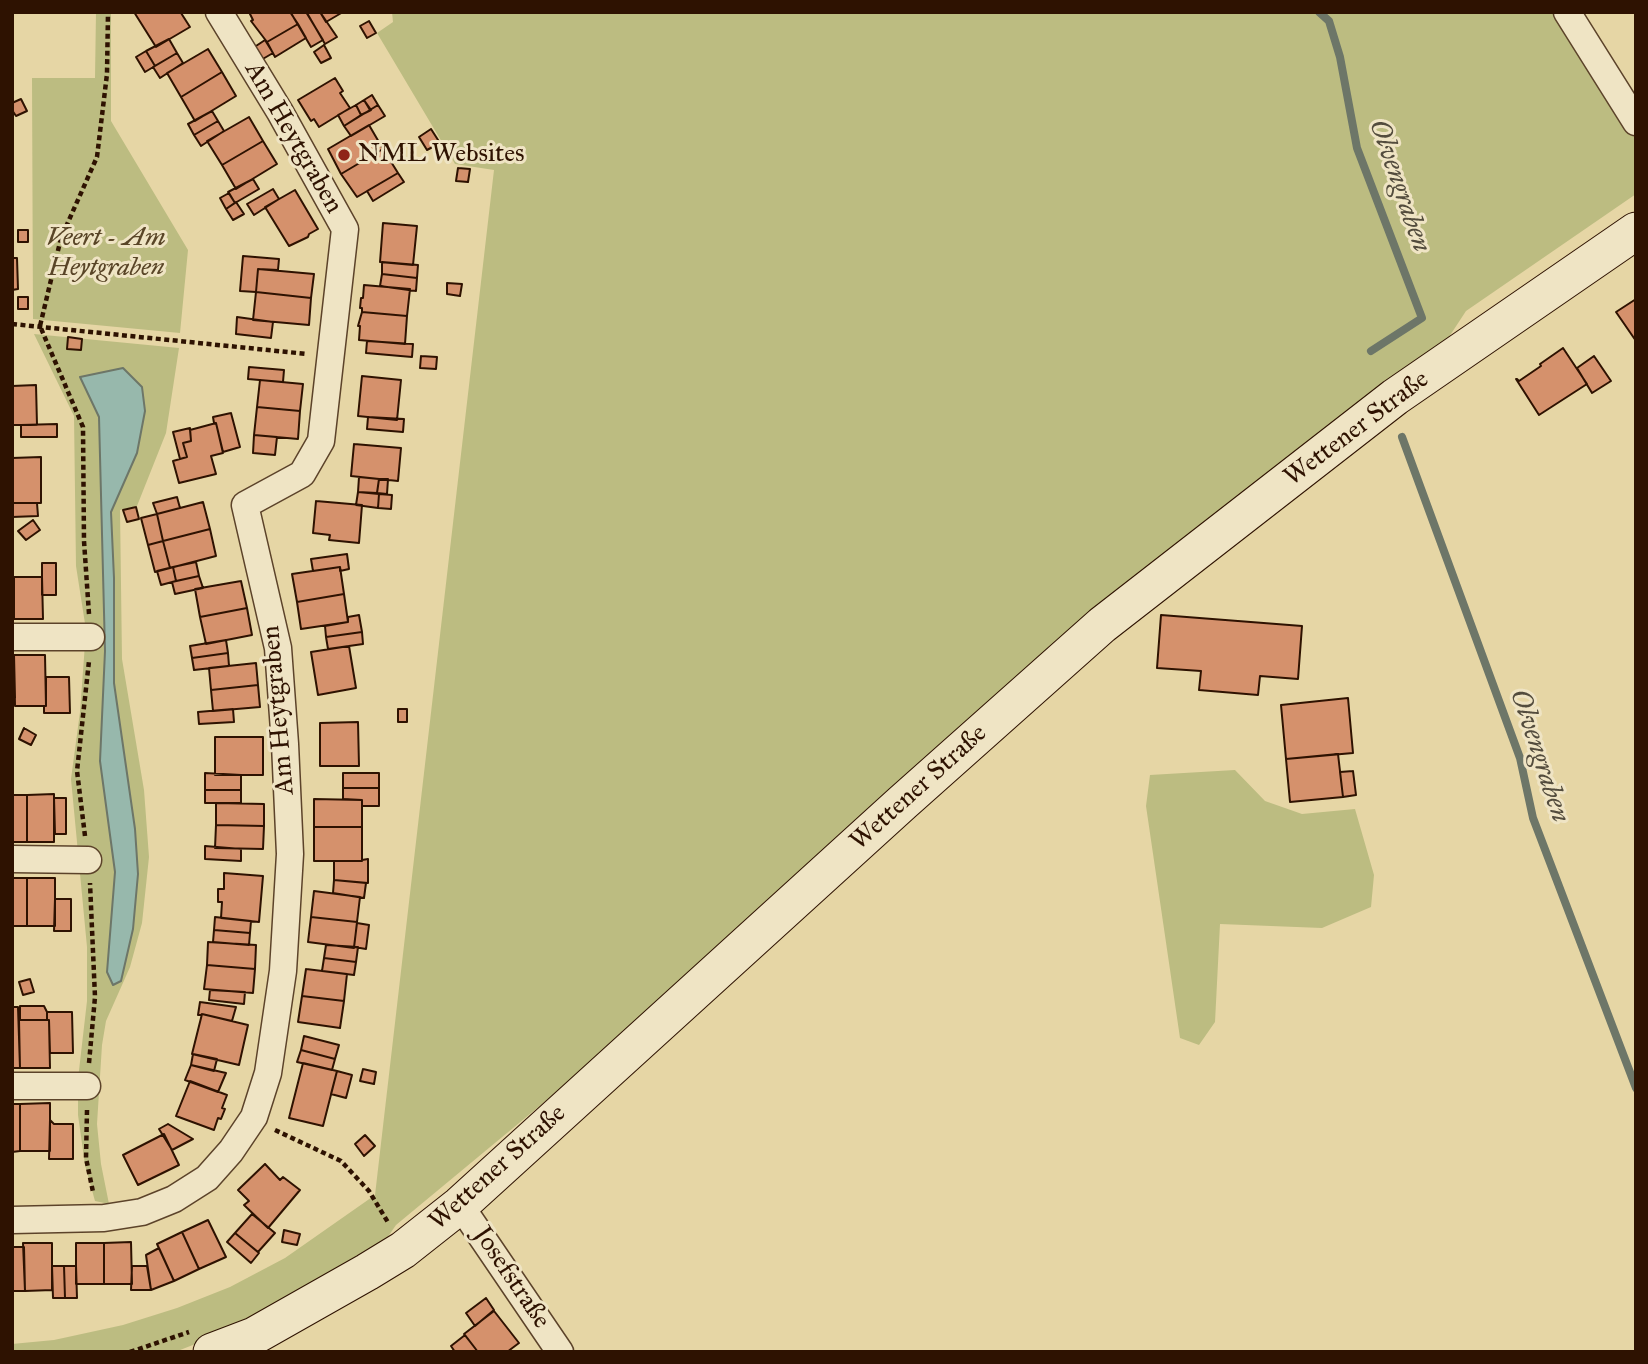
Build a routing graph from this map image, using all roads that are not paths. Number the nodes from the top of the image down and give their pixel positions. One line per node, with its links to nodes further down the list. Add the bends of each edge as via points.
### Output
1 (219, 12): 12 (street, Am Heytgraben, via 345,229 321,441 302,474 245,505 278,648 290,854 283,971 268,1073 254,1117 231,1151 206,1178 174,1199 142,1212 104,1218)
2 (1567, 12): 3 (street)
3 (1636, 122)
4 (1636, 231): 11 (street, Wettener Straße, via 1395,397 1102,625)
5 (12, 637): 6 (street)
6 (91, 637)
7 (12, 859): 8 (street)
8 (89, 860)
9 (12, 1086): 10 (street)
10 (87, 1086)
11 (460, 1205): 13 (street, Josefstraße); 14 (street, Wettener Straße, via 403,1250 356,1279 254,1336)
12 (12, 1220)
13 (558, 1350)
14 (212, 1352)

